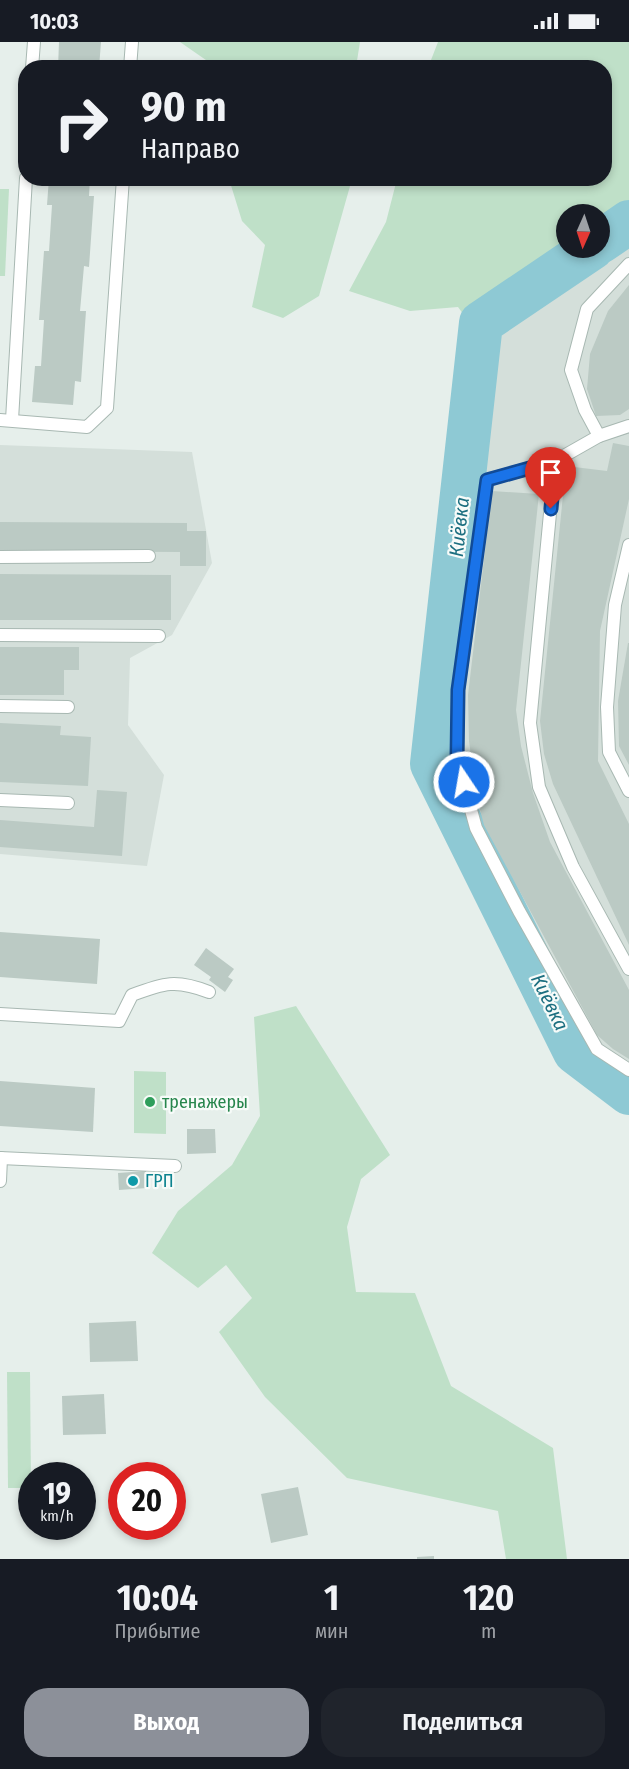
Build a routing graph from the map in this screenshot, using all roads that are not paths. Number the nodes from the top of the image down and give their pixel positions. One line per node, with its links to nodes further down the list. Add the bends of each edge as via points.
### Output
1 (34, 42): 3 (lane)
2 (132, 42): 4 (lane)
3 (33, 60)
4 (131, 60)
5 (25, 186): 8 (lane)
6 (122, 186): 8 (lane, via 107,408 87,427)
7 (629, 264): 10 (lane, via 587,309 571,370)
8 (6, 420)
9 (629, 426): 10 (lane)
10 (599, 436): 11 (lane)
11 (555, 461): 22 (lane, via 530,723 539,787 573,867); 25 (lane, via 487,480 458,690 457,759 476,828 519,911 597,1049)
12 (629, 545): 19 (lane, via 615,605 607,707 609,752)
13 (149, 556): 14 (lane)
14 (0, 557)
15 (0, 635): 16 (lane)
16 (159, 636)
17 (0, 706): 18 (lane)
18 (68, 707)
19 (629, 791)
20 (0, 800): 21 (lane)
21 (68, 802)
22 (629, 969)
23 (208, 992): 24 (lane, via 190,984 162,984 132,995 119,1021)
24 (0, 1014)
25 (629, 1070)
26 (0, 1158): 27 (lane); 28 (lane)
27 (175, 1166)
28 (0, 1181)

